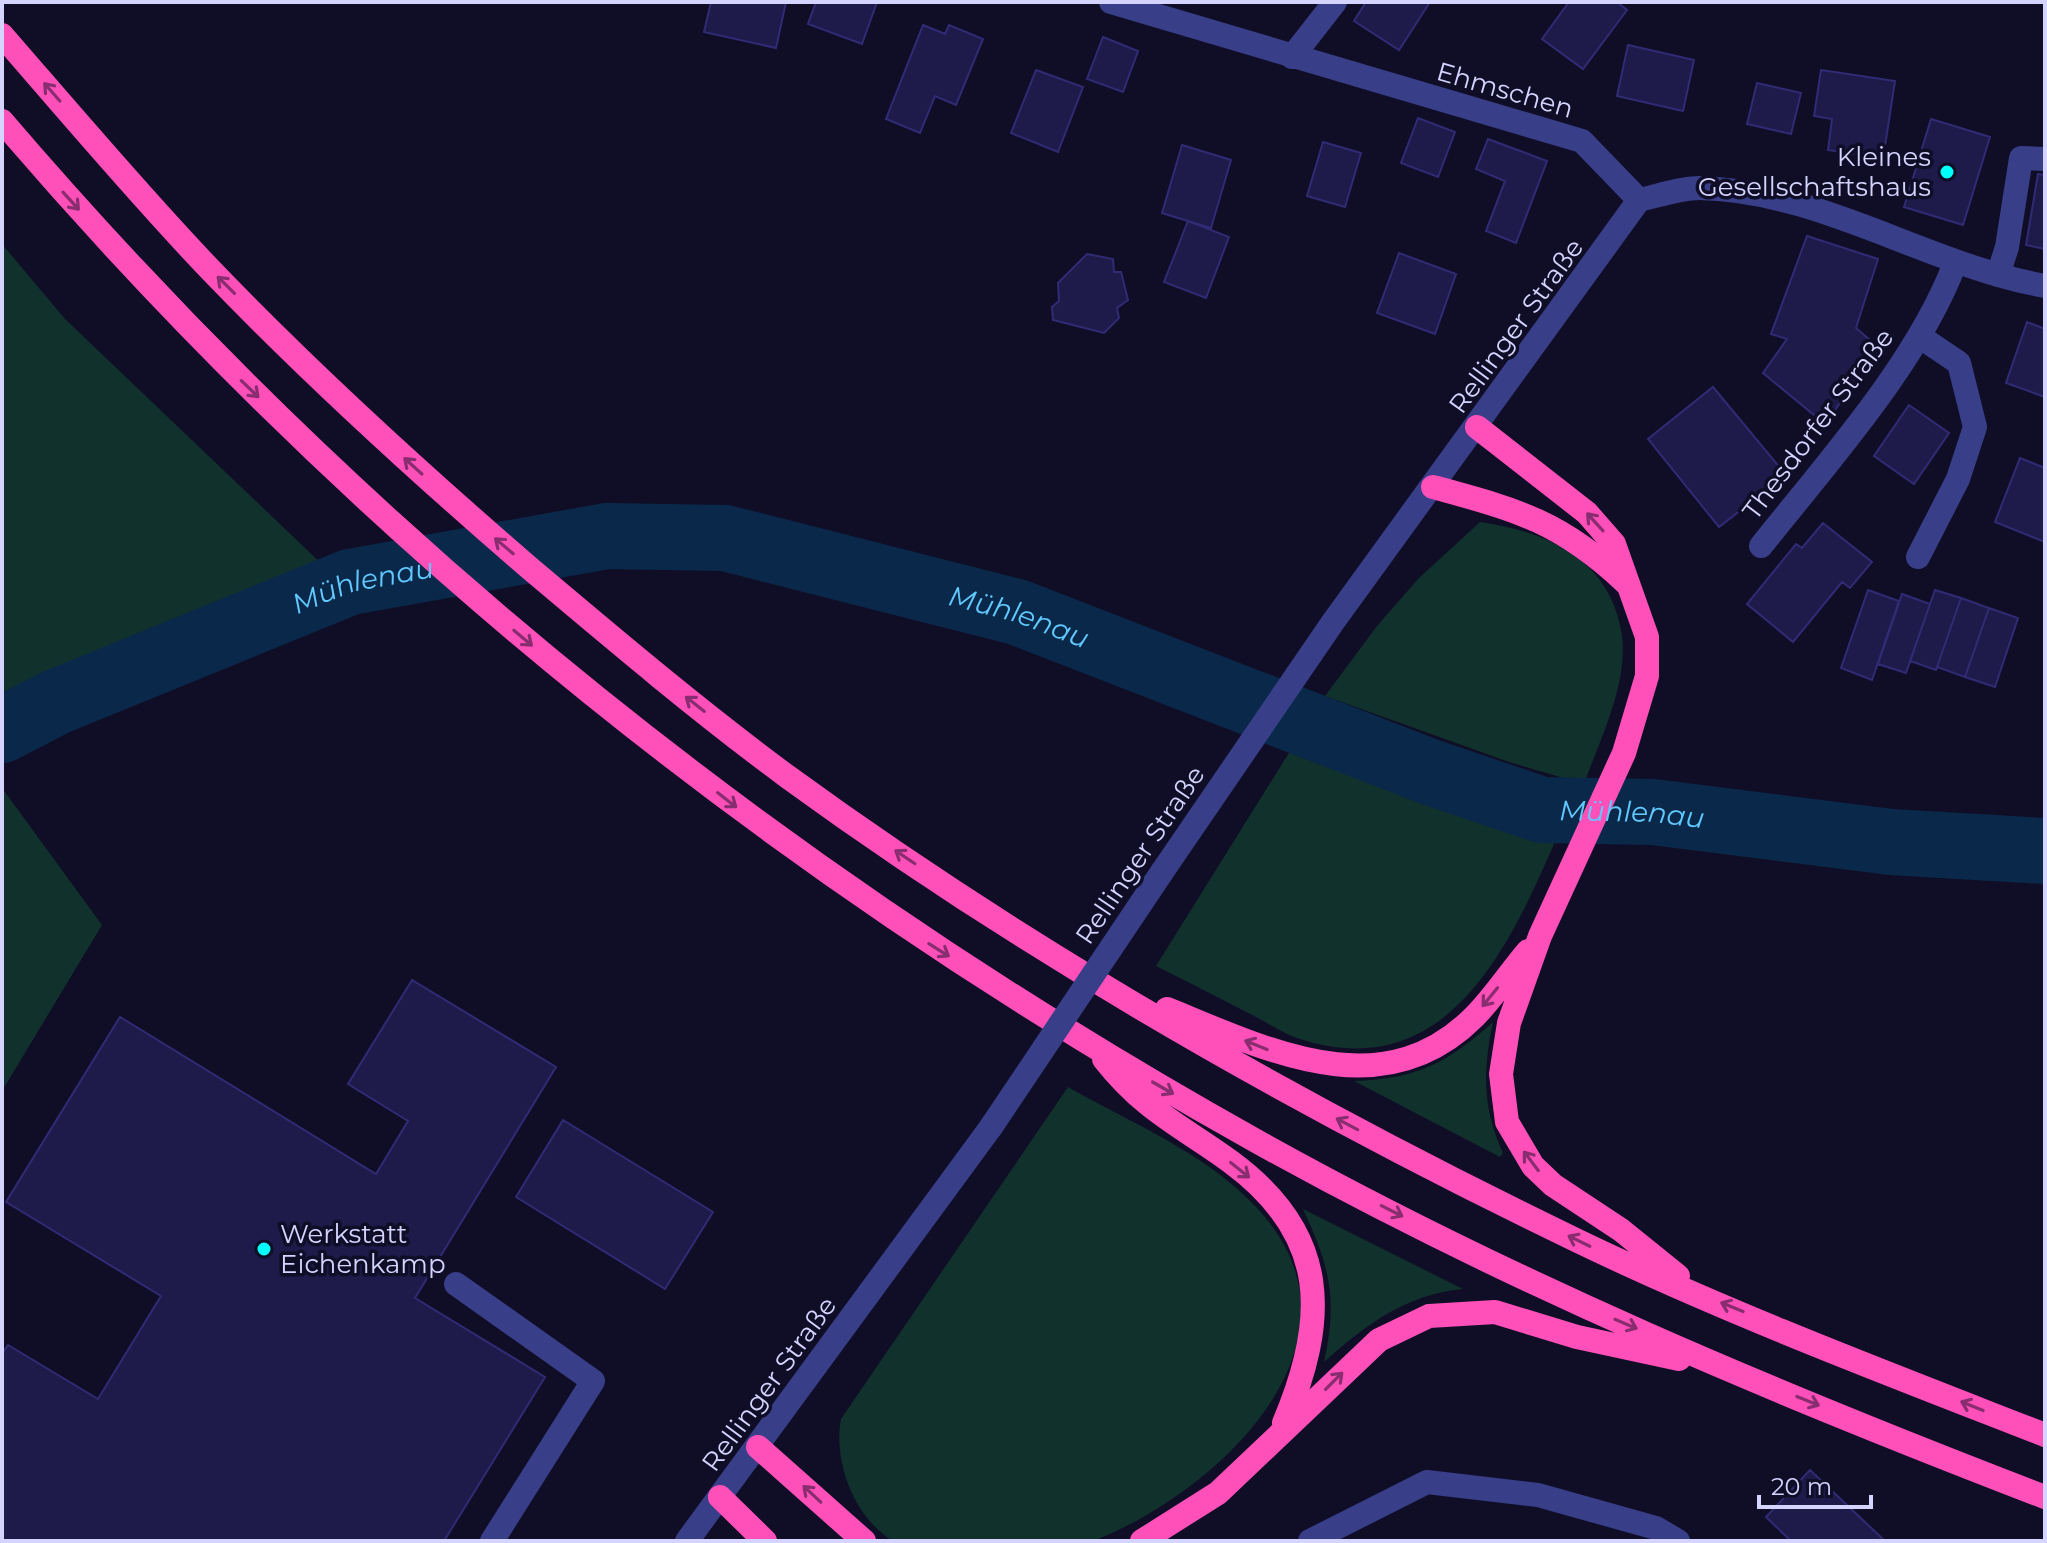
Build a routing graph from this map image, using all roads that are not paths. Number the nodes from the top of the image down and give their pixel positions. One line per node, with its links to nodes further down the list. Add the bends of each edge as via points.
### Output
1 (1111, 2): 4 (street, Ehmschen)
2 (1335, 2): 4 (street)
3 (2, 35): 18 (highway, one-way to 3, via 787,776 590,621 471,518 360,418 202,260)
4 (1292, 57): 7 (street, Ehmschen, via 1582,141)
5 (2, 121): 19 (highway, one-way to 19, via 160,299 463,588 754,822 920,938)
6 (2045, 159): 9 (street, via 2021,158)
7 (1639, 200): 8 (street, via 1697,188 1772,199 1866,227); 12 (street, Rellinger Straße)
8 (1955, 263): 9 (street); 11 (street, Thesdorfer Straße)
9 (1998, 275): 10 (street)
10 (2045, 286)
11 (1919, 336): 14 (street, Thesdorfer Straße); 15 (street, Thesdorfer Straße, via 1959,363 1975,427 1958,479)
12 (1477, 427): 13 (street, Rellinger Straße); 16 (highway, one-way to 12, via 1614,544 1587,513)
13 (1433, 487): 16 (highway, via 1529,514 1569,535); 25 (street, Rellinger Straße, bridge, via 1212,796 991,1127)
14 (1761, 546)
15 (1918, 557)
16 (1633, 589): 17 (highway, via 1647,637 1647,676 1624,753)
17 (1540, 936): 18 (highway, one-way to 18, via 1454,1034 1431,1048 1380,1065 1325,1065 1277,1054); 21 (highway, one-way to 17, via 1621,1230 1553,1185 1533,1166 1507,1122 1501,1095 1503,1049)
18 (1088, 976): 21 (highway, one-way to 18, via 1389,1147)
19 (1096, 1049): 22 (highway, one-way to 22, via 1391,1212 1566,1299); 24 (highway, one-way to 24, via 1128,1089 1254,1181 1287,1221 1305,1256 1316,1308 1313,1339)
20 (456, 1284): 28 (street, via 593,1381)
21 (1702, 1295): 23 (highway, one-way to 21)
22 (1736, 1372): 24 (highway, one-way to 22, via 1379,1340 1429,1316 1457,1312 1495,1312 1577,1337); 27 (highway, one-way to 27)
23 (2045, 1435)
24 (1279, 1436): 32 (highway, via 1218,1493)
25 (758, 1447): 26 (street, Rellinger Straße); 31 (highway, one-way to 25)
26 (720, 1497): 29 (street, Rellinger Straße); 30 (highway)
27 (2045, 1497)
28 (492, 1541)
29 (687, 1541)
30 (765, 1541)
31 (864, 1541)
32 (1142, 1541)
33 (1310, 1541): 34 (street, via 1427,1482 1538,1495 1656,1528)
34 (1678, 1541)

